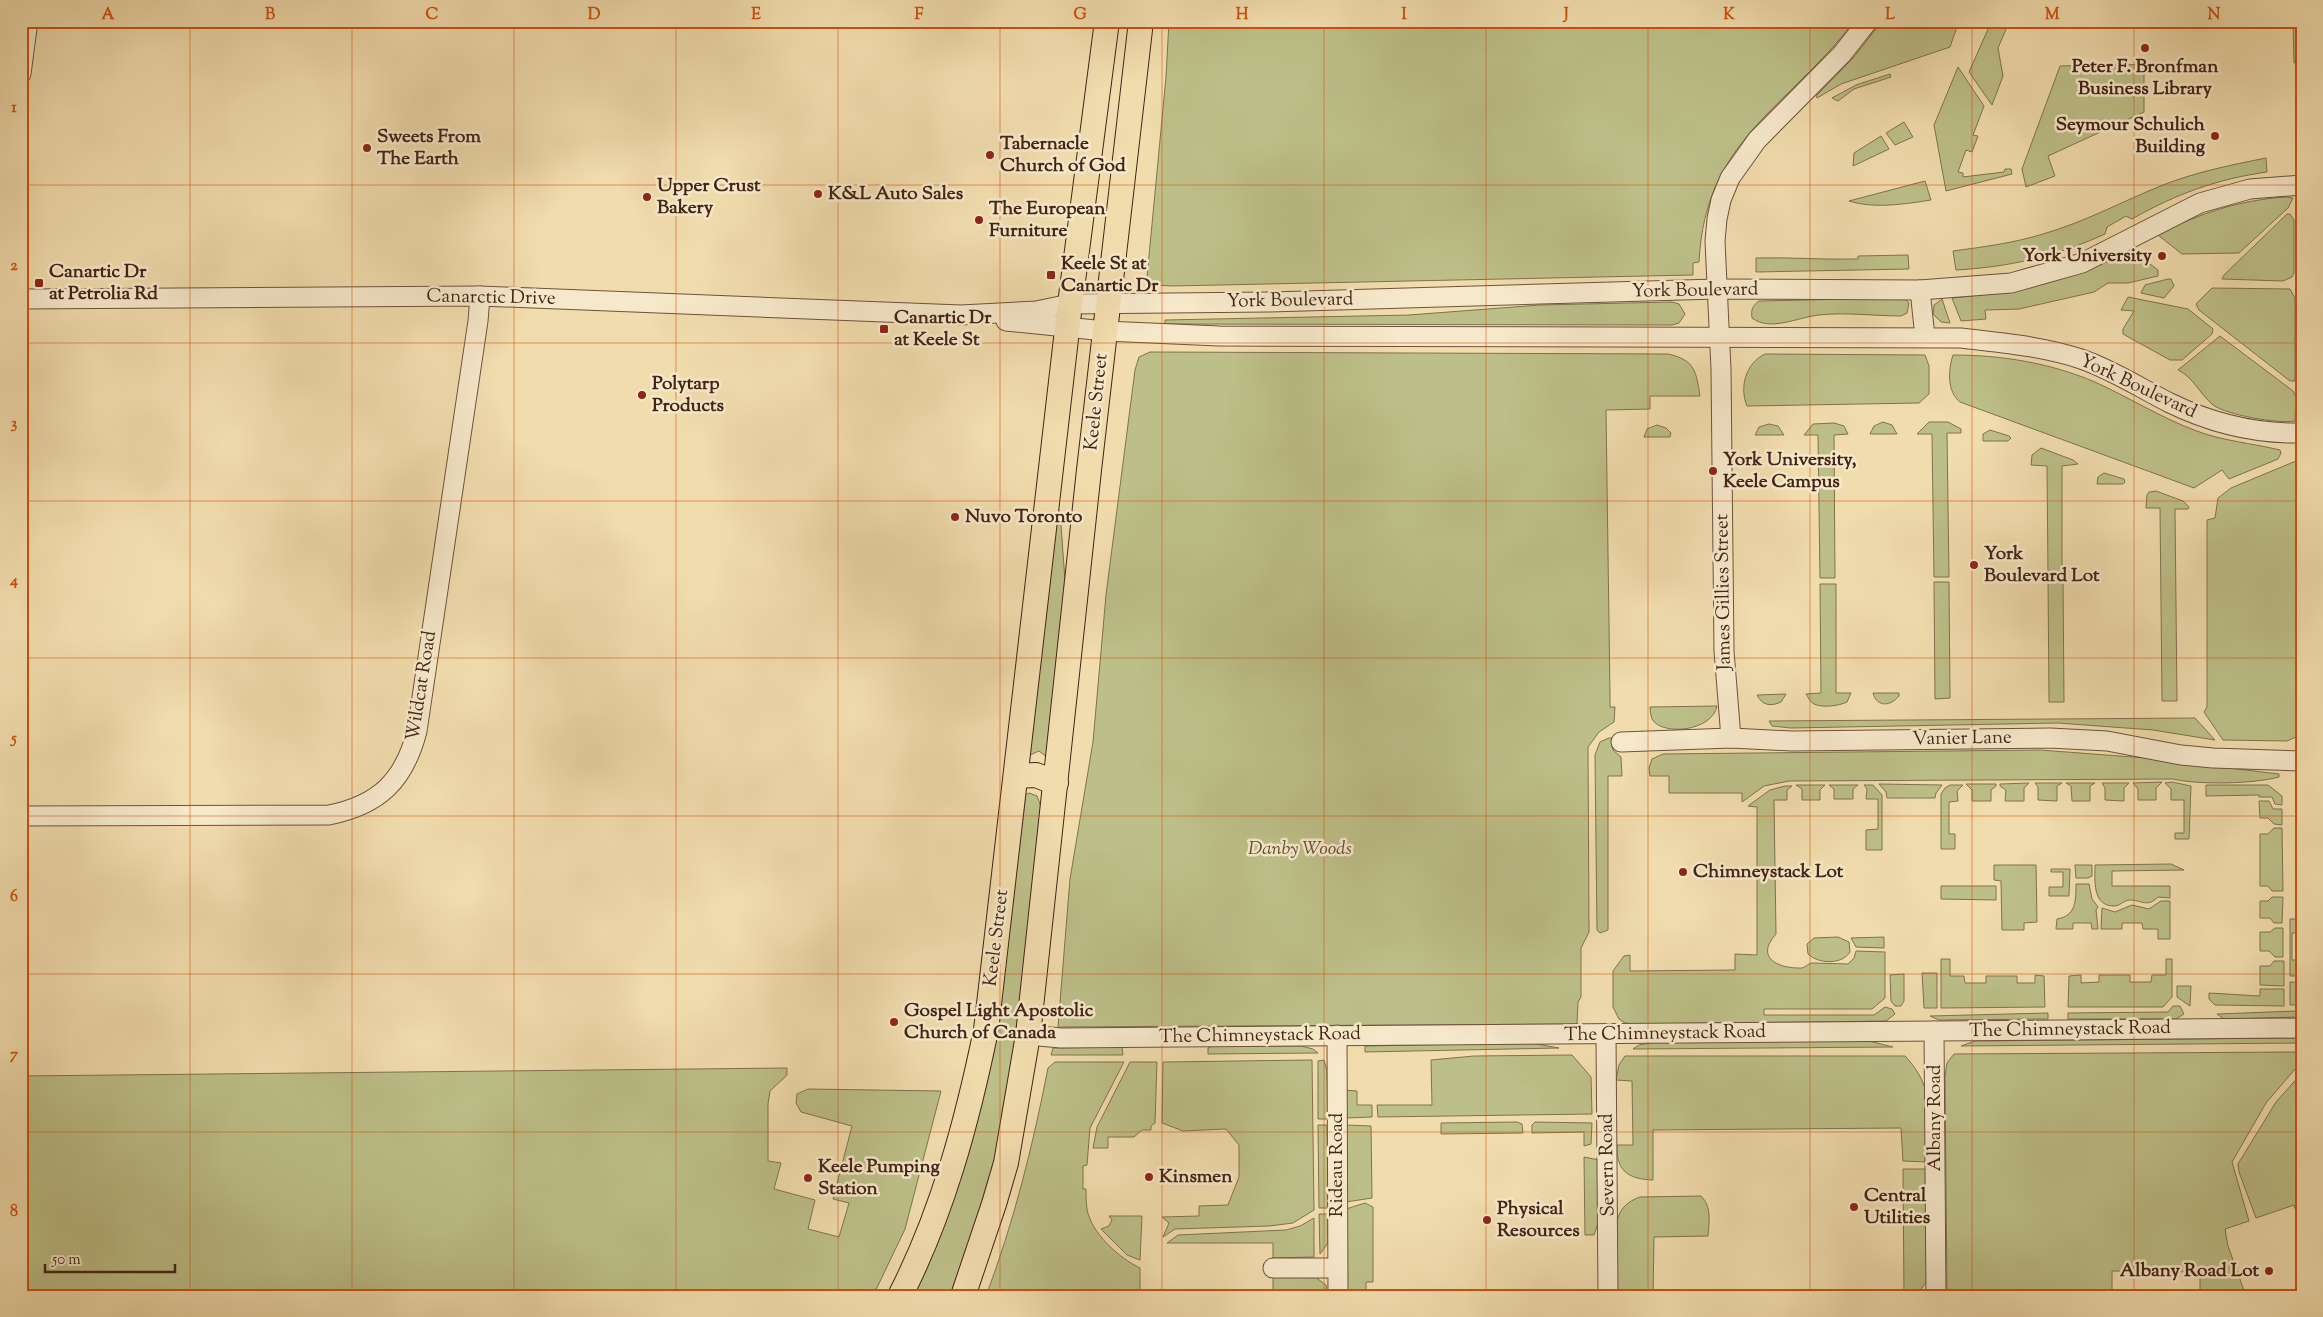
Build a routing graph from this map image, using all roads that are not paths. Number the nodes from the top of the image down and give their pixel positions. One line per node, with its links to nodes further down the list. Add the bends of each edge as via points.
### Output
1 (28, 21): 5 (street)
2 (1107, 21): 12 (main road, Keele Street)
3 (1141, 21): 11 (main road, Keele Street)
4 (1868, 21): 7 (street, James Gillies Street, via 1842,54 1757,140 1730,178 1717,219)
5 (21, 74)
6 (2302, 185): 8 (street, York Boulevard, via 2250,189 2200,203 2082,262 2012,282)
7 (1717, 289): 8 (street, York Boulevard); 11 (street, York Boulevard); 14 (street, James Gillies Street)
8 (1920, 290): 15 (street)
9 (480, 296): 10 (street, Canarctic Drive); 12 (street, Canarctic Drive, via 960,315 1036,312); 22 (street, Wildcat Road, via 416,731 412,750 389,788 351,811 329,815)
10 (21, 299)
11 (1108, 304): 12 (street, York Boulevard); 13 (main road, Keele Street)
12 (1069, 315): 13 (street, Canarctic Drive); 20 (main road, Keele Street)
13 (1105, 331): 14 (street, York Boulevard, via 1219,336); 21 (main road, Keele Street)
14 (1720, 337): 15 (street, York Boulevard); 17 (street, James Gillies Street, via 1724,652)
15 (1925, 337): 16 (street, York Boulevard, via 1961,338 2046,349 2082,359 2117,374 2199,416 2233,426)
16 (2302, 433)
17 (1731, 738): 18 (street, Vanier Lane); 19 (street, Vanier Lane, via 1792,741 2050,738 2107,741 2213,758)
18 (1621, 742)
19 (2302, 761)
20 (1016, 776): 21 (main road, via 1036,776); 30 (main road, Keele Street, via 986,1030 974,1088 937,1214)
21 (1056, 783): 25 (main road, Keele Street)
22 (21, 816)
23 (2302, 1028): 24 (street, The Chimneystack Road)
24 (1934, 1031): 27 (street, The Chimneystack Road); 34 (street, Albany Road)
25 (1028, 1035): 26 (street, The Chimneystack Road, via 1052,1038); 31 (main road, Keele Street, via 1006,1163)
26 (1337, 1035): 27 (street, The Chimneystack Road); 29 (street, Rideau Road)
27 (1606, 1035): 33 (street, Severn Road)
28 (1273, 1268): 29 (street)
29 (1337, 1268): 32 (street, Rideau Road)
30 (900, 1296)
31 (963, 1296)
32 (1338, 1296)
33 (1608, 1296)
34 (1936, 1296)

